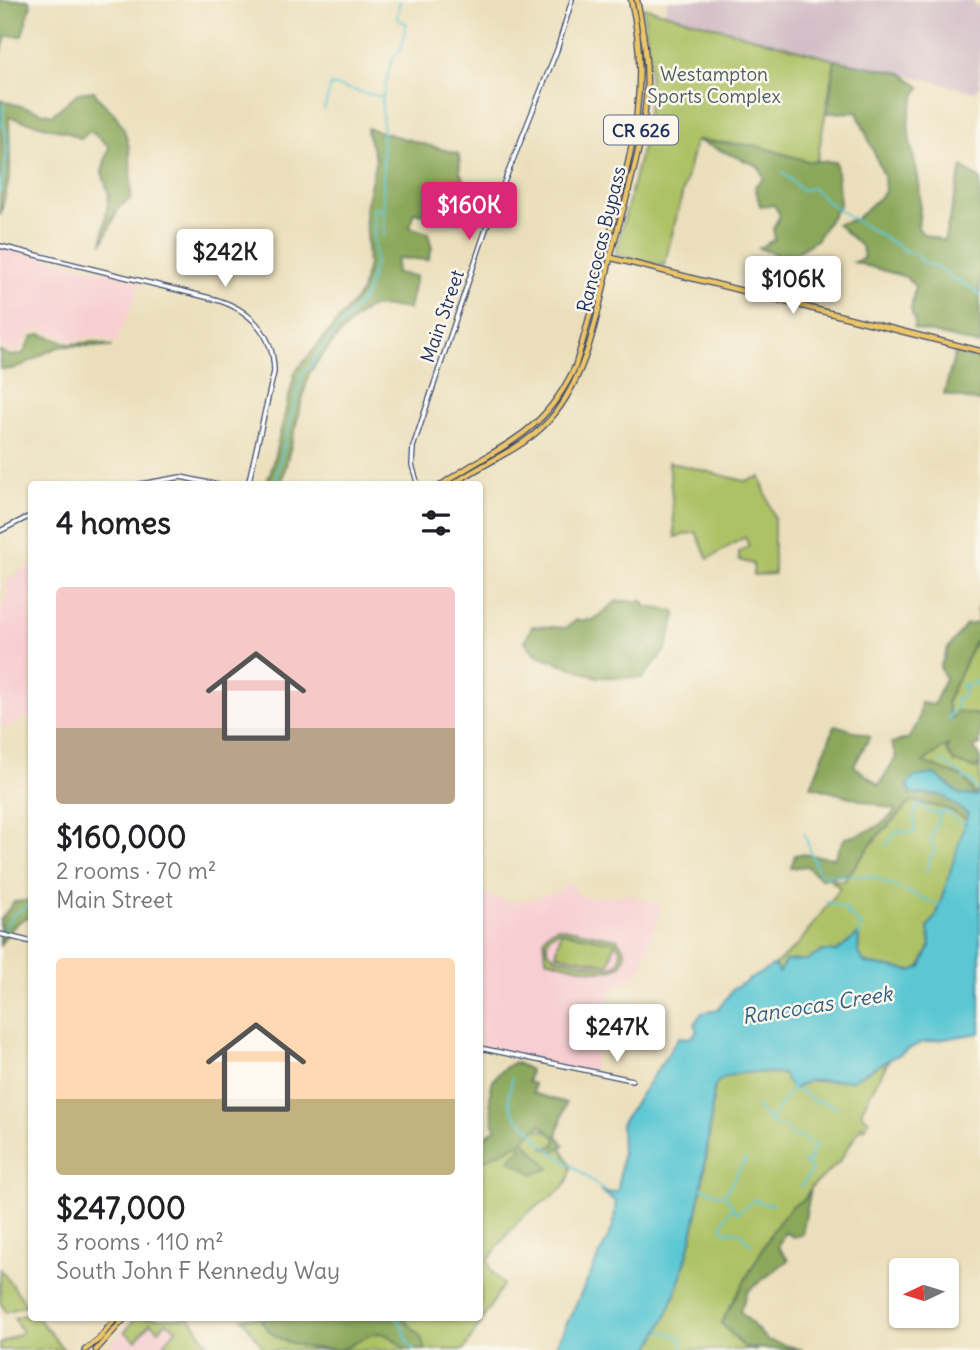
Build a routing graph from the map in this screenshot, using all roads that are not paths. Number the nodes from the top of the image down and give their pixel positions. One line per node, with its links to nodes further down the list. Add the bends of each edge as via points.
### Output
1 (572, 0): 11 (street, Main Street, via 489,220 413,447 411,465)
2 (631, 0): 5 (main road, Rancocas Bypass / CR 626, via 640,66 638,118)
3 (637, 0): 5 (main road, Rancocas Bypass / CR 626, via 646,56 646,96 640,141)
4 (0, 246): 10 (street, via 214,299 251,317 269,342 274,372)
5 (608, 257): 6 (main road); 7 (main road, Rancocas Bypass / CR 626, via 584,360 555,414)
6 (980, 351)
7 (461, 475): 12 (main road, CR 626); 13 (main road, CR 626)
8 (158, 481): 9 (street, via 181,477)
9 (200, 481)
10 (249, 481)
11 (417, 481)
12 (450, 481)
13 (456, 481)
14 (28, 516): 15 (street)
15 (0, 531)
16 (0, 934): 17 (street)
17 (28, 941)
18 (483, 1049): 19 (street)
19 (632, 1080)
20 (114, 1321): 22 (main road)
21 (122, 1321): 23 (main road)
22 (85, 1350)
23 (96, 1350)

